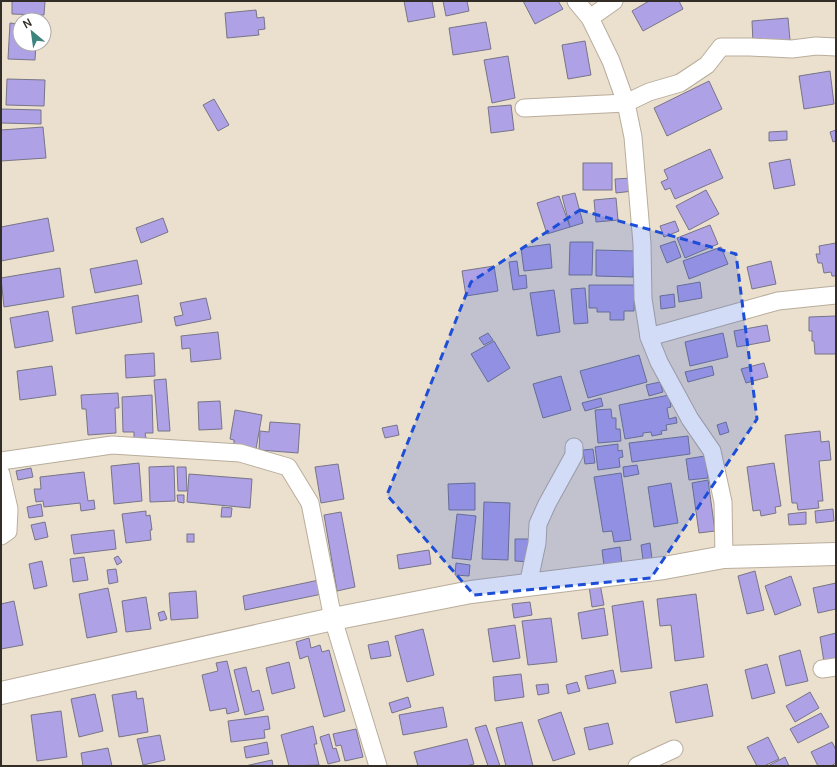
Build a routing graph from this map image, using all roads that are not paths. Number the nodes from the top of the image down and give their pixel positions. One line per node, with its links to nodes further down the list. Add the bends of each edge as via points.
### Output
1 (576, 1): 3 (street)
2 (614, 1): 3 (street)
3 (590, 18): 5 (street, via 611,61)
4 (836, 47): 5 (street, via 721,47 707,65 680,83 649,92)
5 (626, 103): 6 (street); 8 (street, via 633,137 642,244 643,299)
6 (524, 108)
7 (836, 294): 8 (street, via 778,301)
8 (649, 337): 14 (street, via 659,362 690,419 712,451 723,502)
9 (574, 447): 15 (street, via 574,455 538,524 537,543)
10 (1, 460): 16 (street, via 112,445 240,454 288,467 310,502)
11 (1, 474): 12 (street, via 9,509 8,531)
12 (1, 536)
13 (836, 554): 14 (street)
14 (724, 556): 15 (street, via 664,568)
15 (528, 585): 16 (street, via 471,592)
16 (333, 619): 17 (street); 19 (street)
17 (1, 693)
18 (674, 749): 20 (street)
19 (378, 766)
20 (637, 766)

